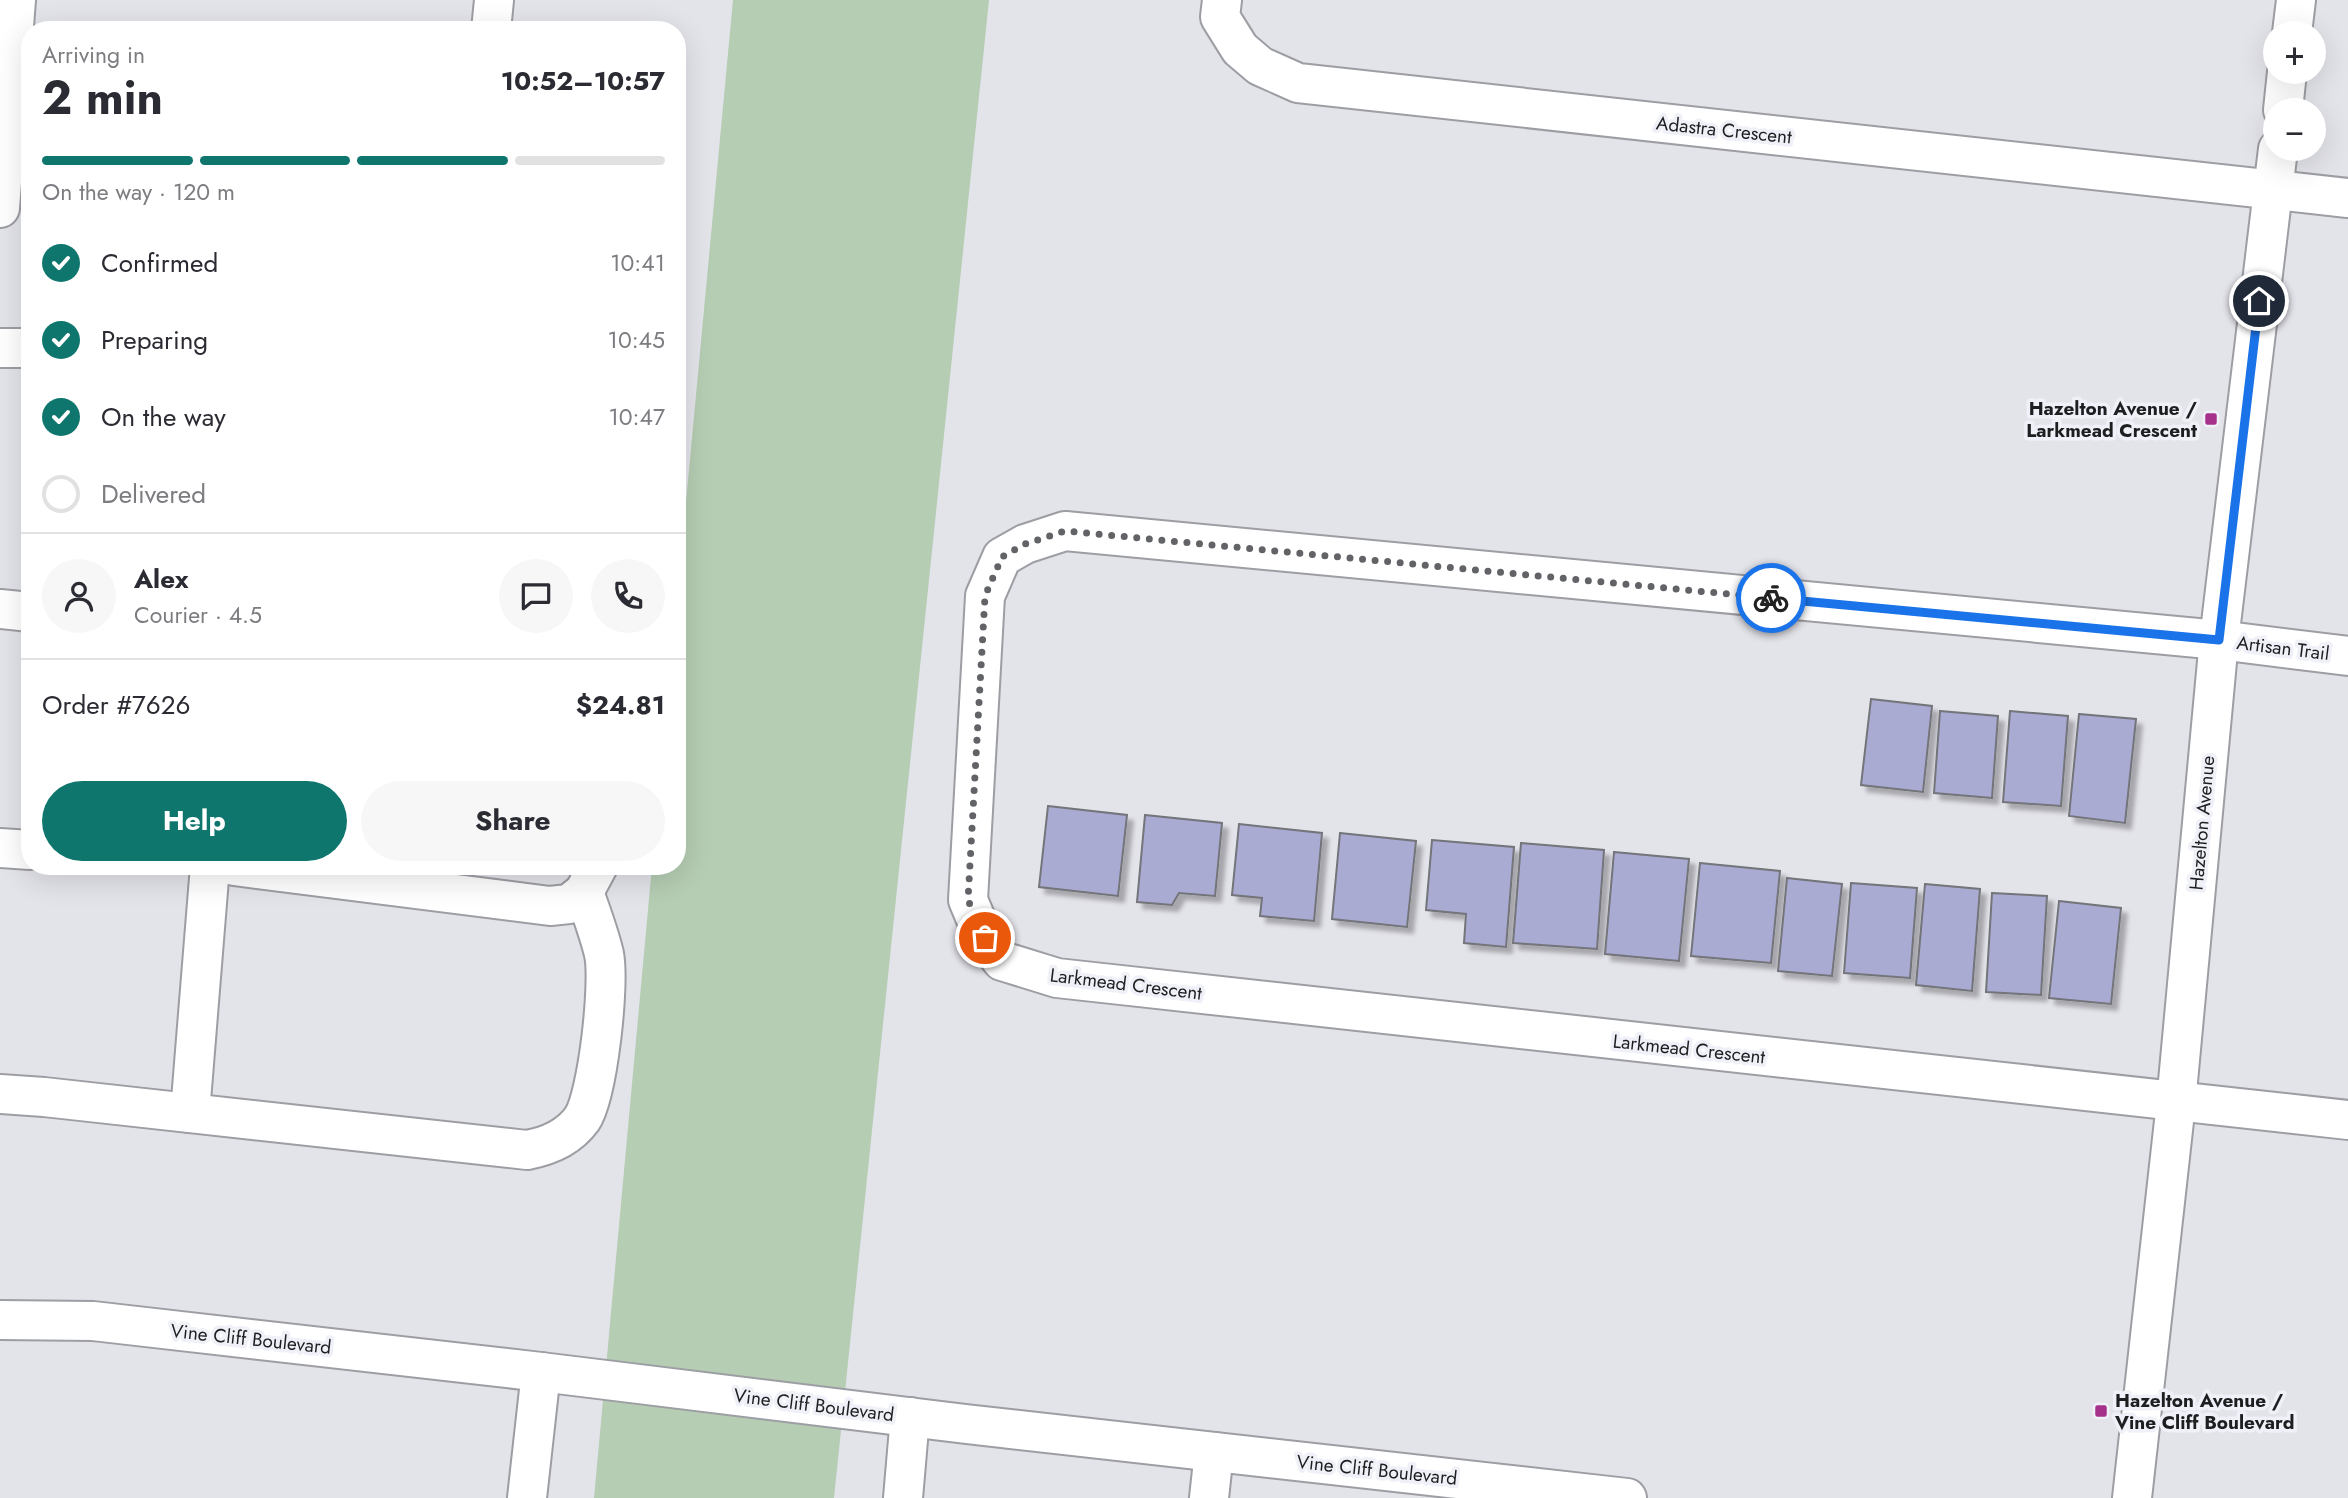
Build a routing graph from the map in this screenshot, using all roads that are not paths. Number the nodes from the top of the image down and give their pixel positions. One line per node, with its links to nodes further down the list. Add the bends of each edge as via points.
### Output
1 (16, 0): 10 (street)
2 (494, 0): 5 (street)
3 (1222, 0): 8 (street, Adastra Crescent, via 1220,17 1240,49 1260,66 1298,83)
4 (2296, 0): 6 (street)
5 (492, 21)
6 (2293, 21)
7 (2277, 161): 8 (street, Hazelton Avenue)
8 (2273, 190): 9 (street, Adastra Crescent); 15 (street, Hazelton Avenue)
9 (2348, 198)
10 (0, 208)
11 (0, 348): 12 (street)
12 (21, 348)
13 (0, 609): 14 (street)
14 (21, 611)
15 (2219, 640): 16 (street, Artisan Trail); 23 (street, Hazelton Avenue); 23 (street, Larkmead Crescent, via 1065,531 1002,557 985,596 968,900 985,938 1002,961 1057,978)
16 (2348, 656)
17 (0, 848): 18 (street)
18 (21, 849)
19 (209, 875): 24 (street)
20 (305, 875): 21 (street, via 550,906 569,904)
21 (591, 879): 24 (street, via 604,956 605,1001 591,1101 582,1119 563,1138 527,1150)
22 (0, 1094): 24 (street)
23 (2176, 1103): 25 (street, Larkmead Crescent); 34 (street, Hazelton Avenue)
24 (190, 1113)
25 (2348, 1120)
26 (0, 1320): 27 (street, Vine Cliff Boulevard, via 93,1321)
27 (541, 1372): 28 (street, Vine Cliff Boulevard); 30 (street)
28 (910, 1417): 29 (street, Vine Cliff Boulevard); 31 (street)
29 (1214, 1452): 32 (street); 33 (street, Vine Cliff Boulevard)
30 (527, 1498)
31 (903, 1498)
32 (1209, 1498)
33 (1627, 1498)
34 (2132, 1498)

